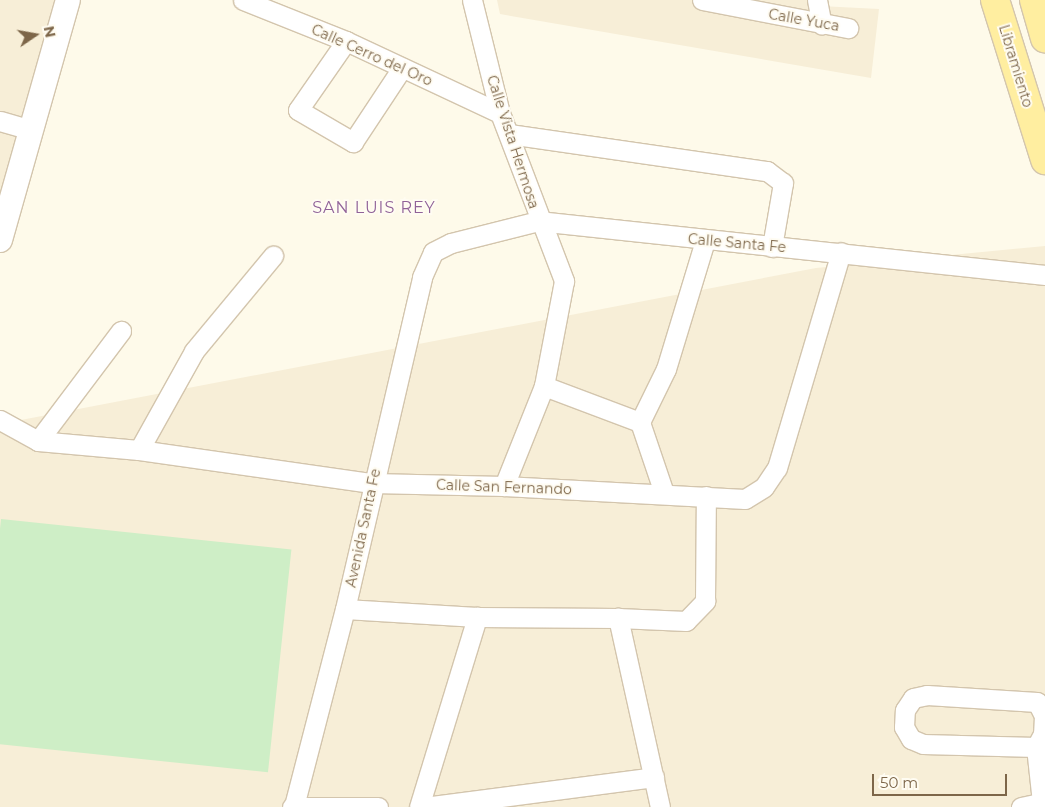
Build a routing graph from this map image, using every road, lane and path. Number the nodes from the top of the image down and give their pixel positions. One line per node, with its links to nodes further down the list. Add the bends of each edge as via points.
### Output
1 (68, 0): 15 (street)
2 (243, 0): 11 (street, Calle Cerro del Oro)
3 (472, 0): 13 (street, Calle Vista Hermosa)
4 (702, 0): 8 (street, Calle Yuca)
5 (817, 0): 8 (street)
6 (995, 0): 17 (main road, Libramiento)
7 (1038, 2): 10 (main road)
8 (822, 25): 9 (street, Calle Yuca)
9 (848, 28)
10 (1045, 38)
11 (346, 41): 12 (street, Calle Cerro del Oro); 12 (street, via 298,110 353,142)
12 (402, 68): 13 (street, Calle Cerro del Oro)
13 (500, 113): 16 (street, Calle Vista Hermosa)
14 (0, 121): 15 (street)
15 (32, 130): 19 (street)
16 (509, 134): 18 (street, Calle Vista Hermosa); 21 (street, via 767,171 783,183)
17 (1045, 160)
18 (538, 221): 20 (street, Calle Santa Fe); 22 (street, Calle Santa Fe, via 451,243); 27 (street, Calle Vista Hermosa, via 564,281)
19 (0, 240)
20 (705, 241): 21 (street, Calle Santa Fe); 29 (street, via 666,369)
21 (772, 247): 23 (street, Calle Santa Fe)
22 (433, 252): 32 (street, Avenida Santa Fe, via 422,277)
23 (841, 252): 25 (street, Calle Santa Fe); 35 (street, Calle San Fernando, via 777,468 764,487 745,499)
24 (273, 256): 31 (street, via 194,351)
25 (1045, 275)
26 (121, 331): 30 (street)
27 (544, 386): 29 (street); 33 (street)
28 (0, 420): 30 (street, Calle San Fernando)
29 (640, 422): 34 (street)
30 (38, 442): 31 (street, Calle San Fernando)
31 (139, 450): 32 (street, Calle San Fernando)
32 (372, 483): 33 (street, Calle San Fernando); 36 (street, Avenida Santa Fe)
33 (504, 486): 34 (street, Calle San Fernando)
34 (664, 494): 35 (street, Calle San Fernando)
35 (706, 496): 38 (street, via 705,601 686,621)
36 (345, 609): 37 (street); 42 (street, Avenida Santa Fe)
37 (477, 617): 38 (street); 44 (street)
38 (618, 618): 40 (street)
39 (1036, 747): 39 (street, via 1043,734 1044,716 1037,702 927,695 913,698 905,710 904,727 911,739 922,744); 41 (street)
40 (654, 776): 45 (street); 46 (street)
41 (1043, 802): 47 (street)
42 (293, 806): 43 (street)
43 (378, 807)
44 (419, 807)
45 (424, 807)
46 (660, 807)
47 (1021, 807)

